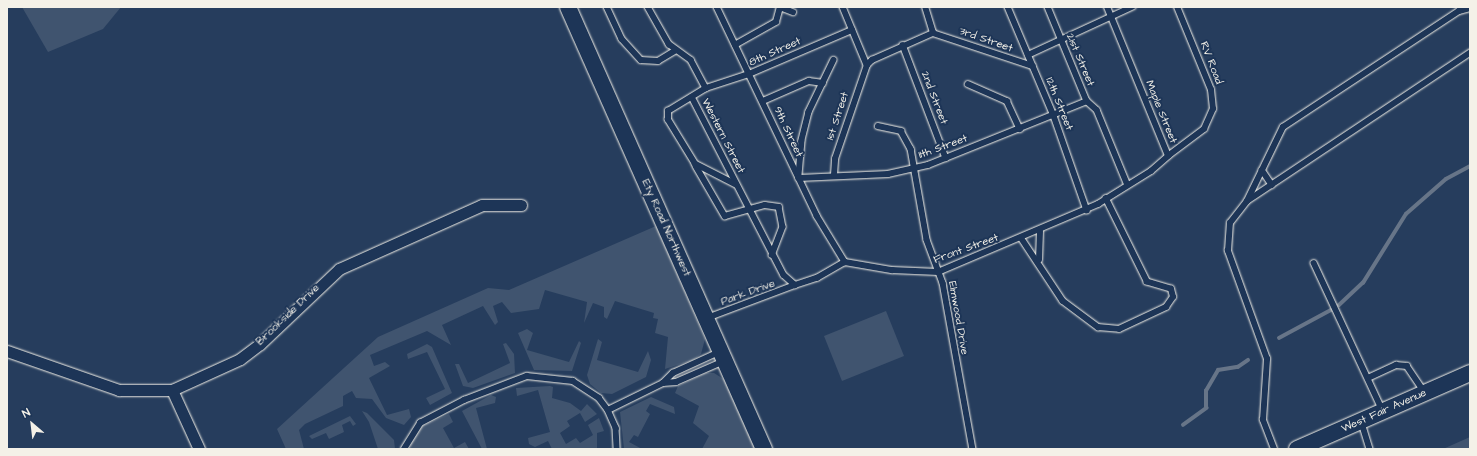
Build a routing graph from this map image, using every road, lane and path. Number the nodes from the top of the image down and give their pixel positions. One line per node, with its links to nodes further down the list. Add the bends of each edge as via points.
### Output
1 (568, 7): 60 (street, Ety Road Northwest)
2 (606, 7): 21 (lane, via 622,39 641,60 658,61)
3 (648, 7): 21 (lane)
4 (718, 7): 19 (lane, 9th Street)
5 (780, 7): 14 (lane); 19 (lane, via 776,22)
6 (844, 7): 16 (lane)
7 (924, 7): 17 (lane)
8 (1008, 7): 23 (lane, 12th Street)
9 (1048, 7): 18 (lane, 21st Street)
10 (1107, 7): 15 (lane, Maple Street)
11 (1132, 7): 15 (lane)
12 (1177, 7): 37 (lane, RV Road, via 1207,76 1213,109 1204,129)
13 (1470, 8): 41 (lane, via 1459,11 1283,127)
14 (792, 12)
15 (1111, 17): 18 (lane); 37 (lane, Maple Street)
16 (852, 30): 25 (lane); 27 (lane, 8th Street)
17 (934, 33): 20 (lane); 26 (lane, 3rd Street)
18 (1060, 41): 23 (lane); 33 (lane, 21st Street)
19 (735, 45): 27 (lane, 9th Street)
20 (903, 45): 25 (lane); 38 (lane, 2nd Street)
21 (676, 50): 30 (lane, via 691,60)
22 (1470, 53): 46 (lane)
23 (1028, 55): 26 (lane, 12th Street)
24 (834, 60): 28 (lane)
25 (867, 65): 42 (lane, 1st Street, via 835,159)
26 (1032, 66): 34 (lane, 12th Street)
27 (749, 74): 30 (lane, 8th Street); 32 (lane, 9th Street)
28 (823, 83): 32 (lane, via 809,81); 43 (lane, via 803,134)
29 (968, 84): 36 (lane, via 1007,101)
30 (706, 88): 31 (lane, Western Street)
31 (692, 97): 39 (lane, Western Street, via 672,108 667,115); 45 (lane, Western Street)
32 (763, 101): 43 (lane, 9th Street)
33 (1087, 101): 34 (lane, 11th Street); 44 (lane, 21st Street, via 1097,110)
34 (1054, 116): 36 (lane, 11th Street); 50 (lane, 12th Street)
35 (878, 126): 40 (lane, Elmwood Drive, via 901,131 911,149)
36 (1020, 129): 38 (lane, 11th Street)
37 (1168, 156): 44 (lane, Maple Street, via 1151,171)
38 (946, 158): 40 (lane, 11th Street)
39 (694, 164): 45 (lane, Western Street); 51 (lane, Western Street, via 722,214 730,217)
40 (914, 168): 42 (lane, 11th Street, via 888,174); 58 (lane, Elmwood Drive, via 927,240)
41 (1262, 170): 46 (lane); 48 (lane)
42 (834, 175): 43 (lane, 11th Street)
43 (799, 178): 56 (lane, 9th Street, via 832,244)
44 (1127, 183): 47 (lane, Maple Street)
45 (736, 185): 51 (lane, Western Street)
46 (1272, 185): 48 (lane)
47 (1106, 199): 50 (lane, Maple Street); 55 (lane, via 1146,282 1171,289 1172,302 1166,307 1109,331 1063,301)
48 (1247, 201): 76 (lane, via 1230,223 1228,251 1265,351 1263,420)
49 (521, 204): 66 (street, Brookside Drive, via 482,205 339,269 260,344 240,359)
50 (1087, 210): 52 (lane, Front Street)
51 (750, 211): 54 (lane, Western Street); 54 (lane, Western Street, via 765,205 779,207 783,227)
52 (1040, 232): 53 (lane, Front Street); 55 (lane)
53 (1022, 239): 55 (lane); 58 (lane, Front Street)
54 (772, 255): 59 (lane, Western Street, via 784,275)
55 (1039, 260)
56 (845, 262): 58 (lane, Front Street, via 892,270); 59 (lane, via 817,278)
57 (1314, 263): 64 (lane)
58 (938, 272): 75 (lane, Elmwood Drive)
59 (795, 285): 60 (lane, Park Drive)
60 (706, 318): 62 (street, Ety Road Northwest)
61 (7, 351): 66 (street, Brookside Drive, via 118,390)
62 (723, 356): 65 (lane, via 676,382); 65 (lane, via 673,372); 74 (street, Ety Road Northwest)
63 (1470, 373): 67 (street, West Fair Avenue)
64 (1368, 378): 67 (lane, via 1396,365 1407,366); 69 (lane)
65 (663, 383): 68 (lane)
66 (172, 390): 71 (street)
67 (1426, 393): 69 (street, West Fair Avenue)
68 (608, 410): 72 (lane, via 579,383 528,376 439,412 420,423 405,441); 73 (lane, via 616,428)
69 (1383, 412): 70 (street, West Fair Avenue)
70 (1361, 421): 77 (street, West Fair Avenue); 78 (lane)
71 (199, 449)
72 (404, 449)
73 (617, 449)
74 (764, 449)
75 (973, 449)
76 (1274, 449)
77 (1297, 449)
78 (1370, 449)

